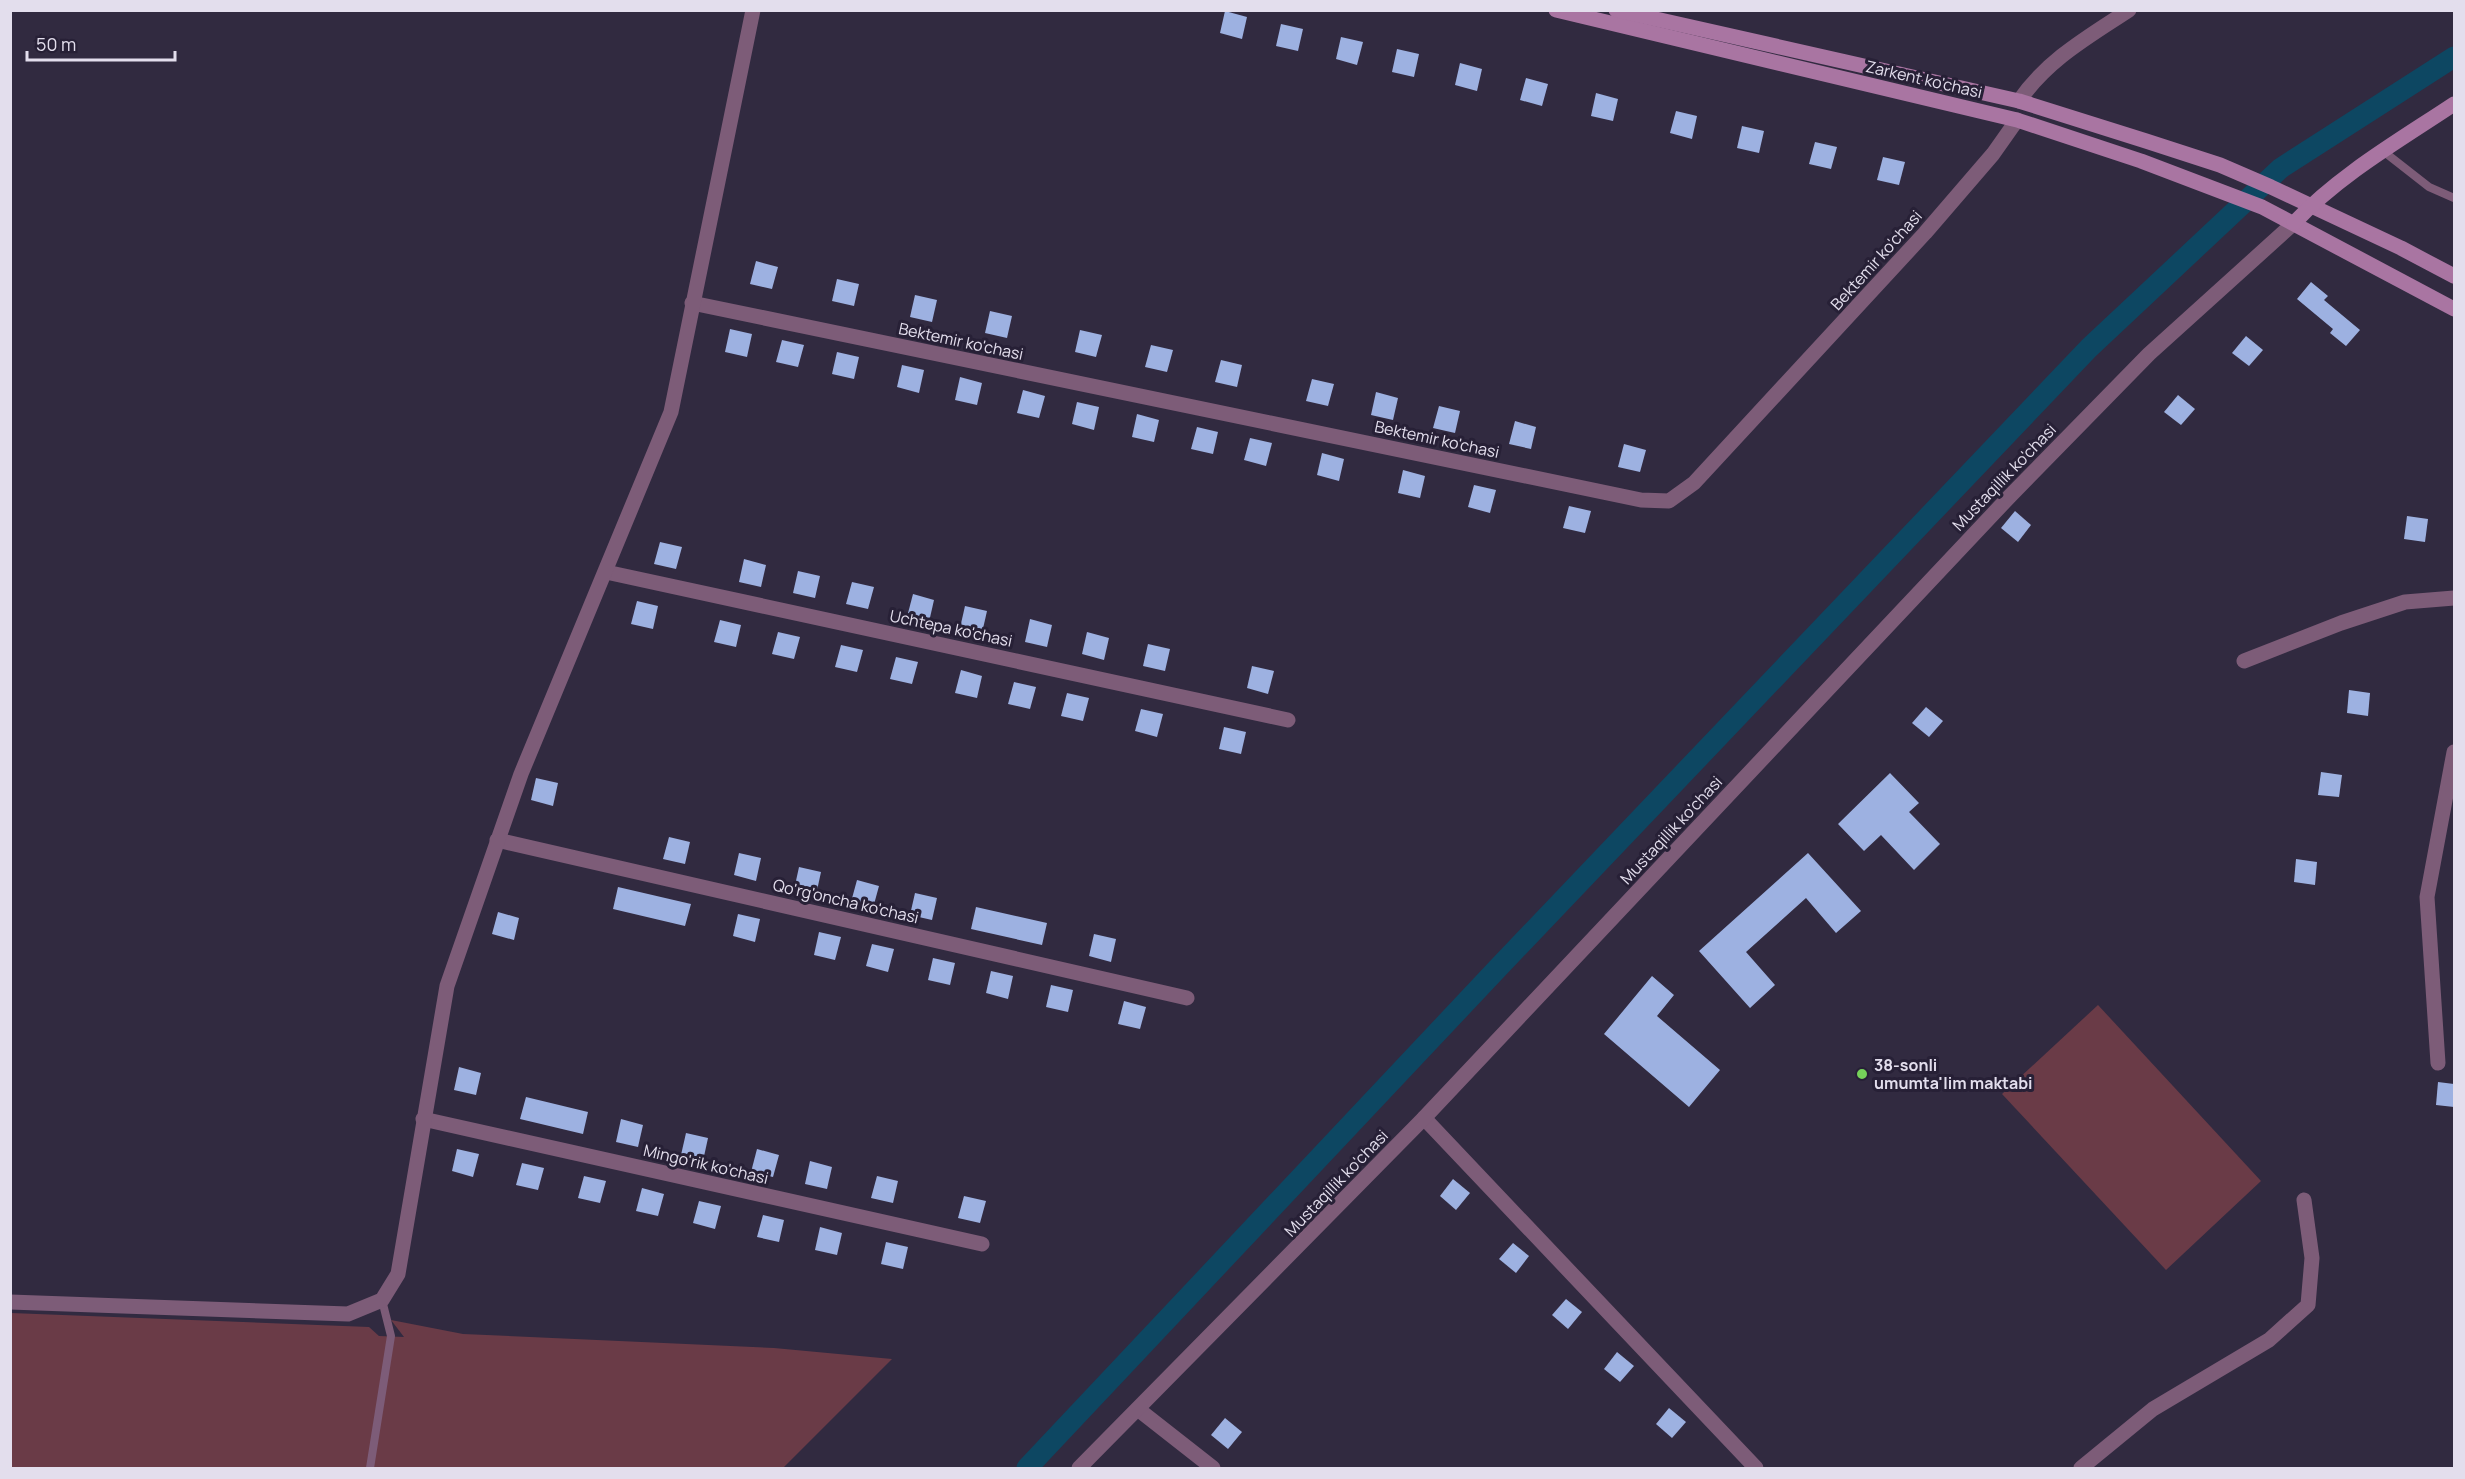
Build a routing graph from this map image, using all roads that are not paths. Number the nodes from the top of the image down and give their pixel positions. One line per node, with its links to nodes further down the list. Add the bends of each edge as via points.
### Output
1 (753, 10): 13 (street)
2 (1556, 10): 7 (main road, Zarkent ko'chasi)
3 (1617, 10): 5 (main road, Zarkent ko'chasi)
4 (2129, 10): 5 (street, via 2069,48)
5 (2019, 101): 10 (main road, Zarkent ko'chasi, via 2220,165)
6 (2454, 104): 8 (main road)
7 (2017, 120): 11 (main road, Zarkent ko'chasi, via 2213,186); 13 (street, Bektemir ko'chasi, via 1925,233 1694,483 1669,501 1641,500)
8 (2383, 151): 9 (lane, via 2429,187); 10 (main road)
9 (2454, 198)
10 (2311, 205): 11 (main road); 12 (main road, Zarkent ko'chasi)
11 (2294, 223): 14 (main road, Zarkent ko'chasi); 24 (street, Mustaqillik ko'chasi, via 2149,354 2010,496)
12 (2454, 276)
13 (692, 303): 15 (street, via 670,412)
14 (2454, 309)
15 (606, 572): 18 (street, Uchtepa ko'chasi); 20 (street)
16 (2454, 598): 17 (street, via 2405,602)
17 (2244, 661)
18 (1287, 720)
19 (2454, 752): 22 (street, via 2427,897)
20 (497, 840): 21 (street, Qo'rg'oncha ko'chasi); 23 (street, via 447,986)
21 (1187, 998)
22 (2438, 1063)
23 (423, 1119): 26 (street, Mingo'rik ko'chasi); 27 (street, via 398,1274)
24 (1424, 1119): 29 (street, Mustaqillik ko'chasi); 33 (street)
25 (2304, 1200): 34 (street, via 2312,1258 2308,1305 2269,1340 2153,1409)
26 (982, 1244)
27 (382, 1300): 28 (street, via 348,1314); 30 (lane, via 391,1336)
28 (10, 1302)
29 (1140, 1410): 31 (street, Mustaqillik ko'chasi); 32 (street)
30 (370, 1468)
31 (1079, 1468)
32 (1213, 1468)
33 (1756, 1468)
34 (2081, 1468)

